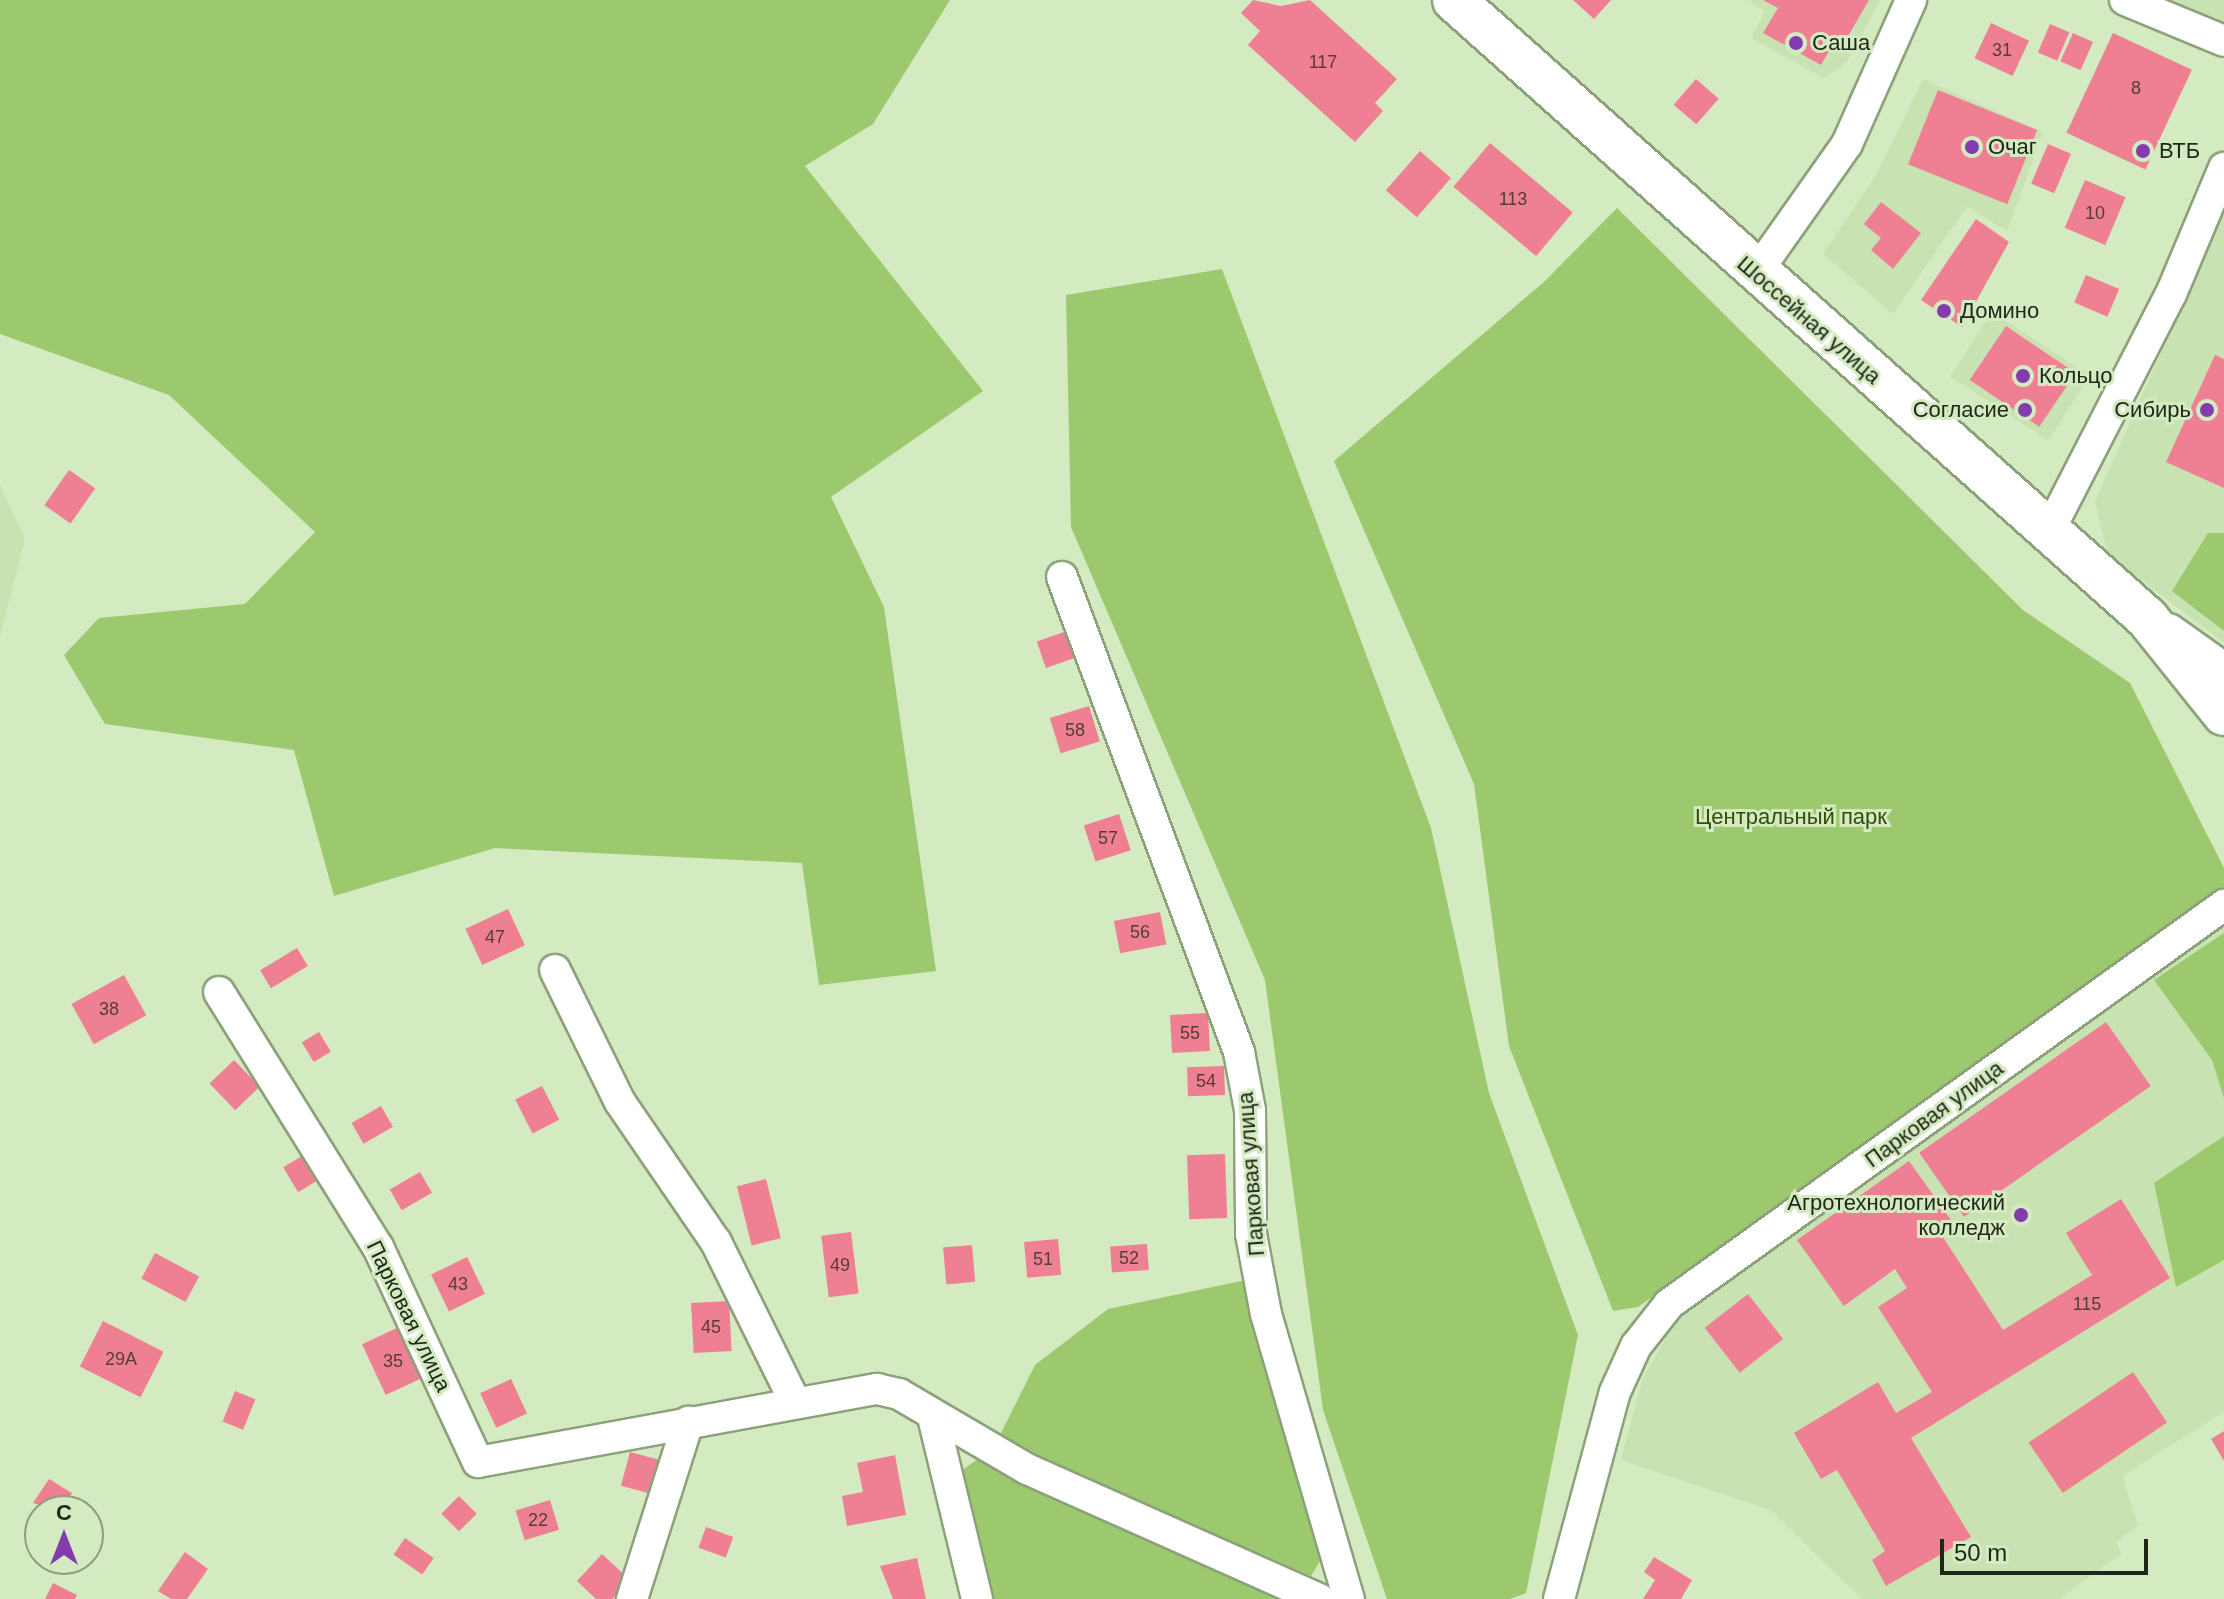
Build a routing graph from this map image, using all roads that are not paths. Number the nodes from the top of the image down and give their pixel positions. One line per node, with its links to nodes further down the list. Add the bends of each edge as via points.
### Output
1 (1454, 0): 6 (main road, Шоссейная улица)
2 (1911, 0): 6 (street, via 1847,144)
3 (2125, 0): 4 (street)
4 (2224, 41)
5 (2224, 168): 7 (street, via 2171,294)
6 (1756, 273): 7 (main road, Шоссейная улица)
7 (2049, 531): 9 (main road, Шоссейная улица)
8 (1062, 577): 21 (street, Парковая улица, via 1239,1052 1250,1110 1251,1234 1266,1314)
9 (2147, 618): 10 (street); 11 (main road, Шоссейная улица)
10 (2224, 673)
11 (2224, 714)
12 (2224, 905): 22 (street, Парковая улица, via 1669,1304 1636,1346 1615,1392)
13 (555, 970): 15 (street, via 620,1102 716,1242)
14 (219, 992): 17 (street, Парковая улица, via 378,1247 478,1462)
15 (795, 1402): 16 (street, Парковая улица, via 877,1389 899,1394); 17 (street, Парковая улица)
16 (934, 1421): 19 (street); 20 (street, Парковая улица)
17 (688, 1422): 18 (street)
18 (632, 1599)
19 (977, 1599)
20 (1319, 1599)
21 (1349, 1599)
22 (1559, 1599)

